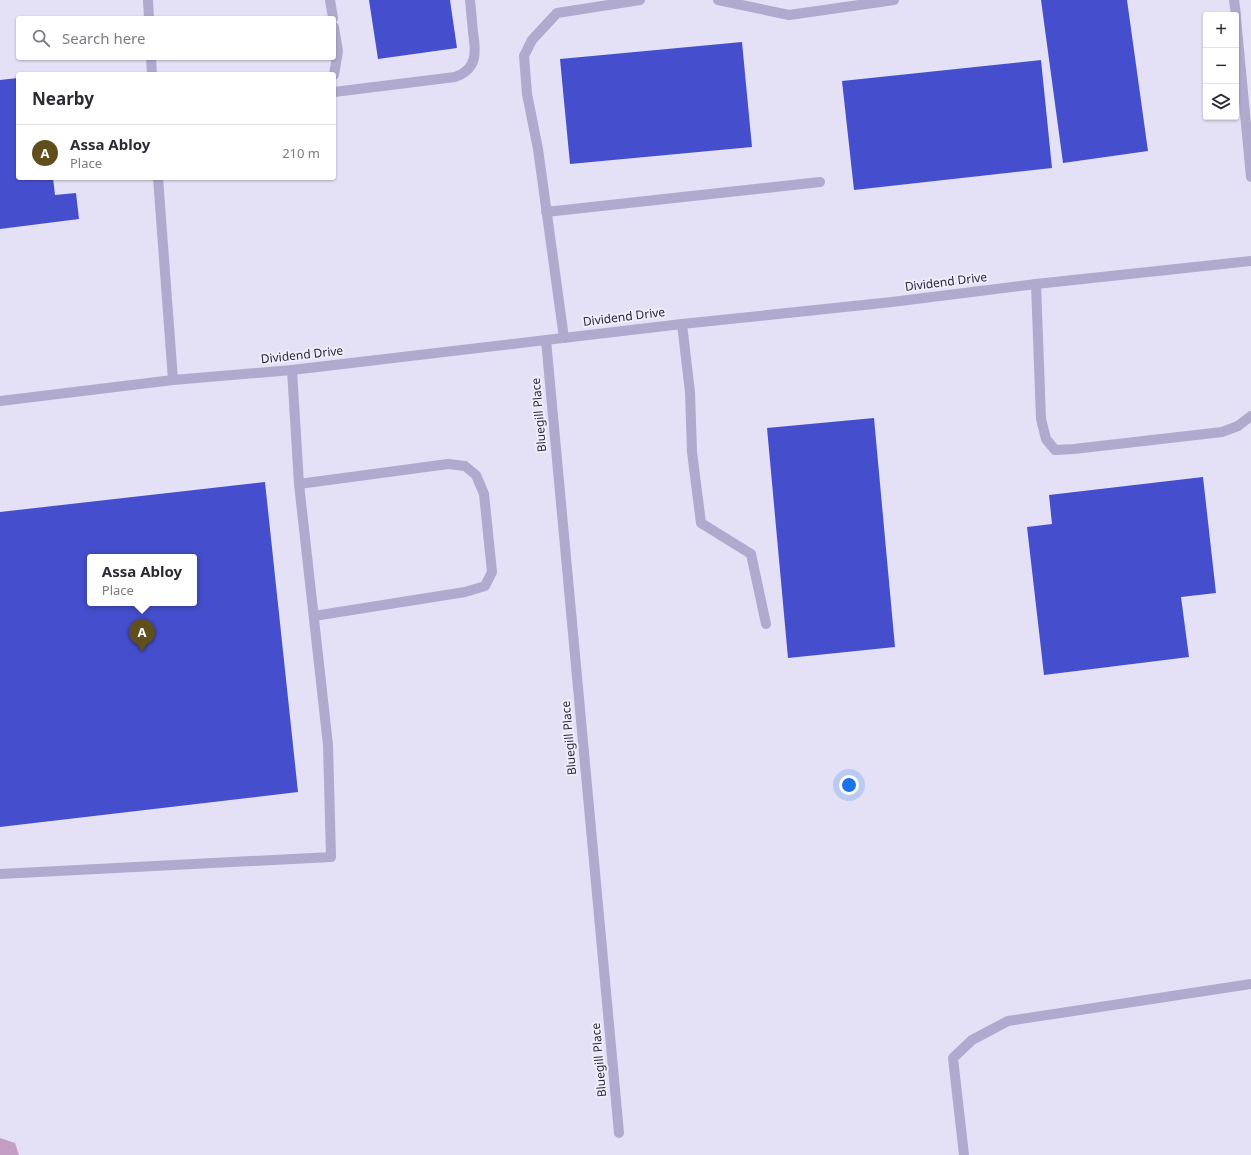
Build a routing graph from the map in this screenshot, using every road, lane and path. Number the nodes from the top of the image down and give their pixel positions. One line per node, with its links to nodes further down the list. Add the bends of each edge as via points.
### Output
1 (148, 0): 9 (street)
2 (330, 0): 10 (street)
3 (470, 0): 16 (street, via 475,57 469,70 455,77)
4 (640, 0): 20 (street, via 557,13 532,40 524,56 527,94 538,149)
5 (718, 0): 6 (street, via 789,15)
6 (894, 0)
7 (1234, 0): 8 (street)
8 (1236, 12)
9 (149, 16)
10 (333, 16)
11 (336, 39): 15 (street, via 338,51)
12 (1239, 48): 17 (street)
13 (151, 60): 14 (street)
14 (152, 72)
15 (334, 72)
16 (336, 92)
17 (1251, 177)
18 (158, 180): 27 (street)
19 (820, 182): 20 (street)
20 (546, 212): 24 (street)
21 (1251, 261): 22 (street, Dividend Drive)
22 (1036, 284): 23 (street, Dividend Drive); 29 (street, via 1041,419 1046,439 1055,450 1222,432 1238,426)
23 (682, 324): 24 (street, Dividend Drive); 32 (street, via 690,392 692,452 701,523 751,554)
24 (564, 338): 25 (street, Dividend Drive)
25 (546, 340): 26 (street, Dividend Drive); 35 (street, Bluegill Place)
26 (292, 370): 27 (street, Dividend Drive); 30 (street)
27 (173, 380): 28 (street, Dividend Drive)
28 (0, 401)
29 (1251, 416)
30 (299, 484): 31 (street); 31 (street, via 448,464 466,466 476,475 484,494 492,572 485,586 465,592)
31 (314, 616): 33 (street, via 328,745 331,857)
32 (766, 624)
33 (0, 874)
34 (1251, 984): 36 (street, via 1008,1021 972,1040 953,1058)
35 (619, 1133)
36 (964, 1155)

